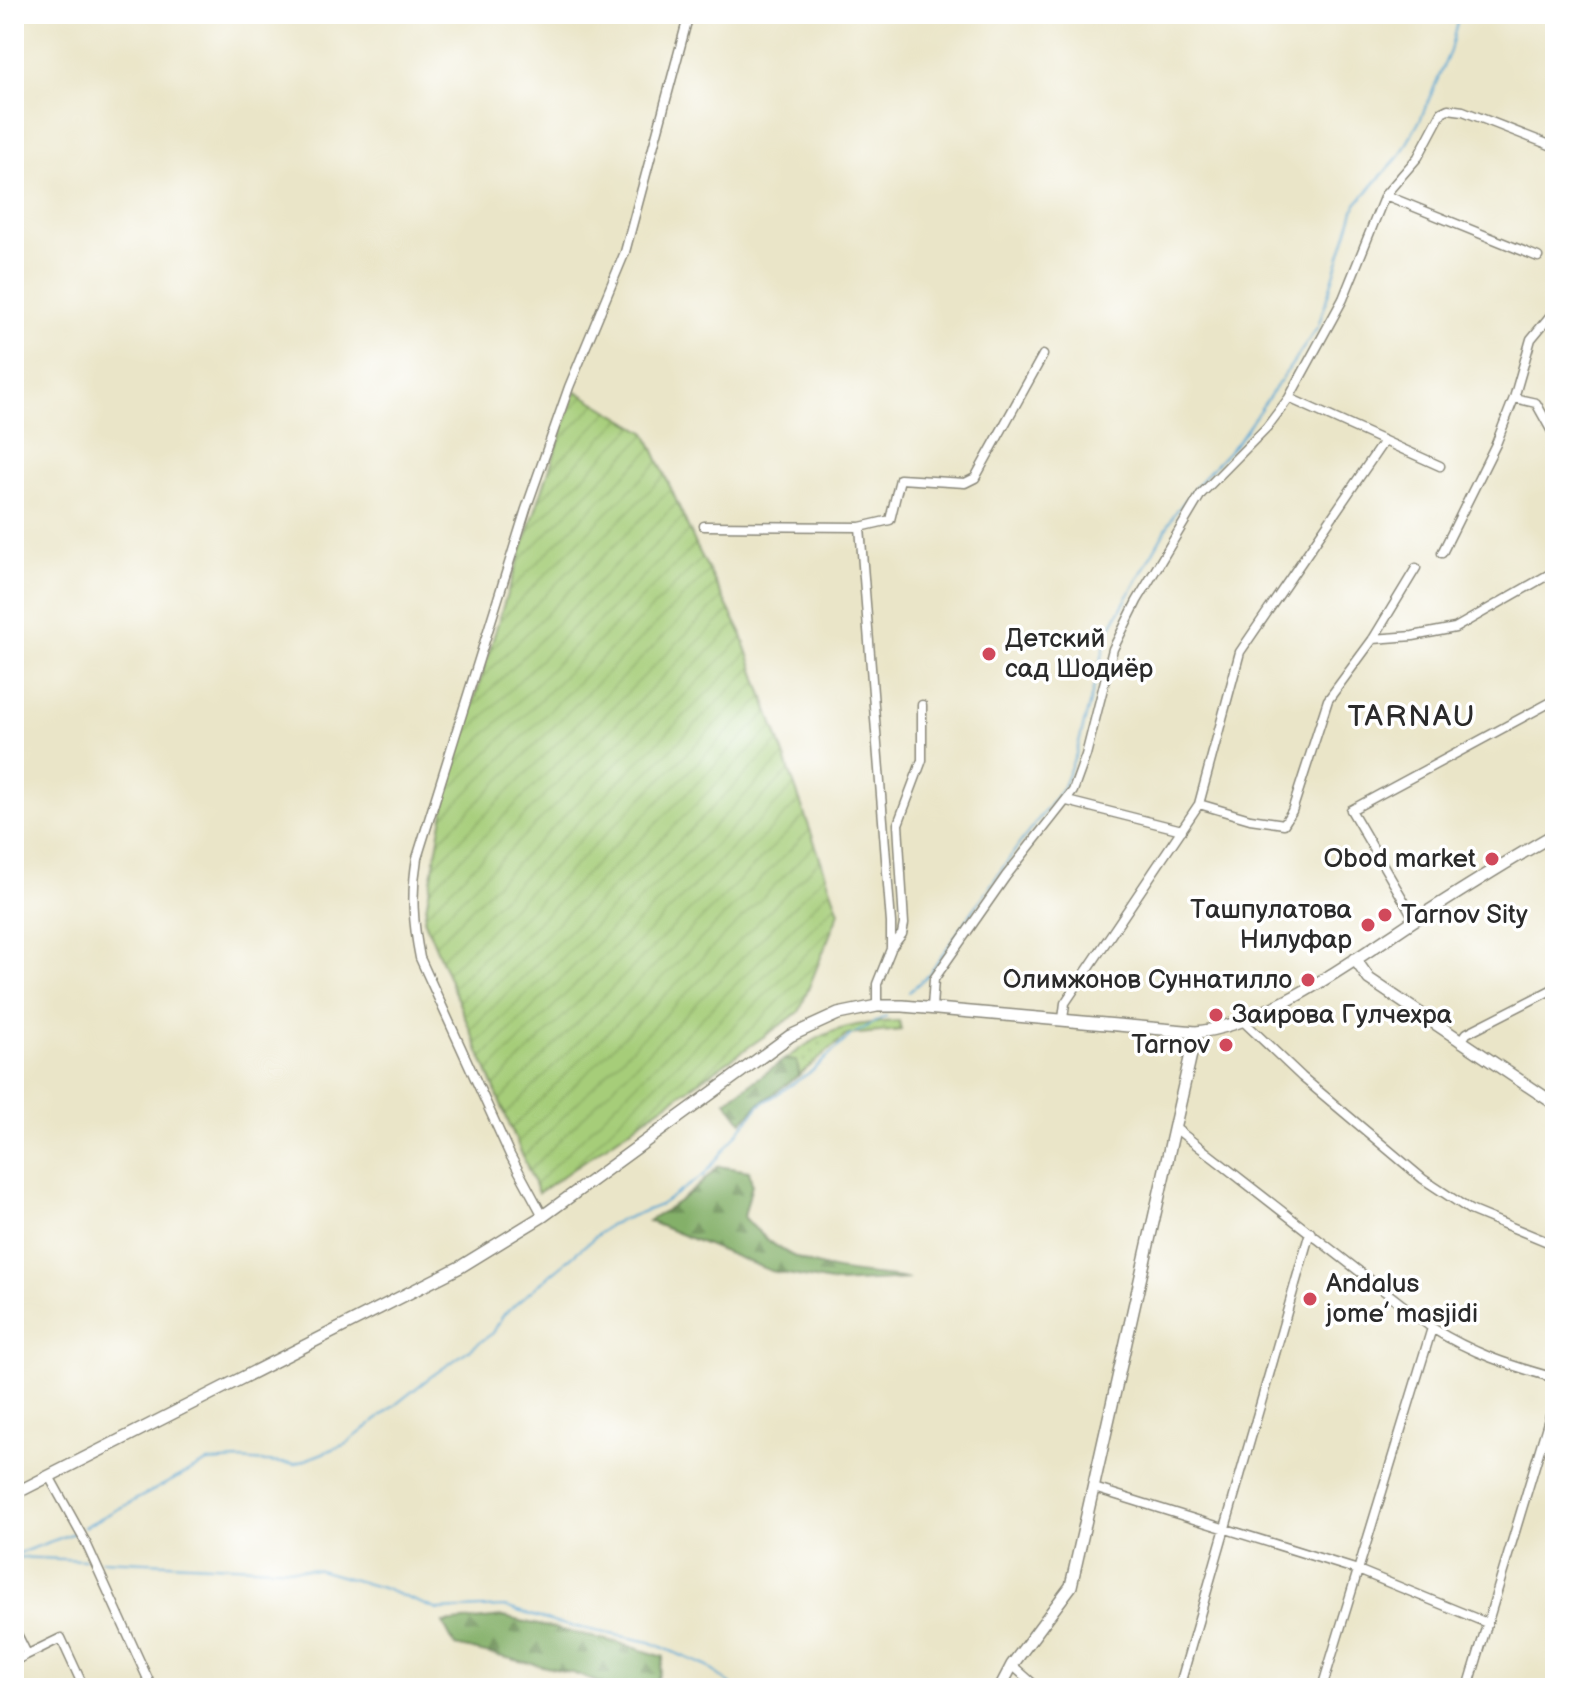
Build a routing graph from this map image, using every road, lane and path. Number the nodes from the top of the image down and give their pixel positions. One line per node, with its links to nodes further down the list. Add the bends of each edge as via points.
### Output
1 (689, 14): 36 (street, via 625,252 526,509 412,883 420,958)
2 (1555, 147): 3 (street, via 1448,109 1418,157)
3 (1385, 195): 4 (street); 7 (street, via 1343,299)
4 (1538, 257)
5 (1555, 310): 8 (street, via 1531,339)
6 (1043, 355): 13 (street, via 975,478 965,483 900,479 890,520)
7 (1289, 398): 10 (street); 20 (street, via 1201,494 1137,601 1113,649 1086,755)
8 (1514, 398): 9 (street, via 1536,403); 14 (street)
9 (1555, 437)
10 (1384, 441): 11 (street); 21 (street, via 1240,652)
11 (1440, 466)
12 (704, 526): 13 (street)
13 (860, 527): 25 (street)
14 (1442, 553)
15 (1416, 568): 17 (street)
16 (1555, 571): 17 (street, via 1455,628)
17 (1373, 639): 21 (street, via 1328,700 1284,824)
18 (1555, 700): 24 (street, via 1351,810)
19 (922, 705): 25 (street, via 922,760 898,824 904,924)
20 (1067, 801): 22 (street); 29 (street, via 934,979)
21 (1199, 804): 22 (street)
22 (1182, 830): 30 (street, via 1065,1003)
23 (1555, 834): 24 (main road)
24 (1415, 920): 26 (main road)
25 (891, 949): 28 (street, via 877,984)
26 (1355, 959): 31 (main road); 33 (main road, via 1369,979)
27 (1555, 988): 33 (street, via 1467,1033)
28 (877, 1006): 29 (main road); 36 (main road, via 838,1014 790,1036)
29 (932, 1007): 30 (main road)
30 (1063, 1019): 32 (main road)
31 (1244, 1022): 32 (main road); 38 (street, via 1423,1179 1470,1210)
32 (1196, 1032): 35 (main road)
33 (1460, 1042): 34 (main road)
34 (1555, 1104)
35 (1175, 1128): 37 (street); 43 (main road)
36 (543, 1216): 42 (main road, via 460,1267)
37 (1310, 1232): 39 (street); 45 (street)
38 (1555, 1245)
39 (1432, 1328): 40 (street, via 1468,1350); 46 (street)
40 (1555, 1378)
41 (1555, 1399): 47 (street)
42 (50, 1478): 44 (main road); 53 (street)
43 (1094, 1488): 45 (street); 51 (main road, via 1071,1586)
44 (14, 1494)
45 (1226, 1529): 46 (street); 56 (street)
46 (1358, 1570): 47 (street); 57 (street)
47 (1487, 1623): 58 (street)
48 (14, 1628): 49 (street)
49 (27, 1654): 50 (street); 52 (street, via 61,1638)
50 (14, 1661)
51 (1012, 1665): 54 (main road); 55 (street)
52 (84, 1688)
53 (152, 1688)
54 (1000, 1688)
55 (1038, 1688)
56 (1179, 1688)
57 (1322, 1688)
58 (1468, 1688)

